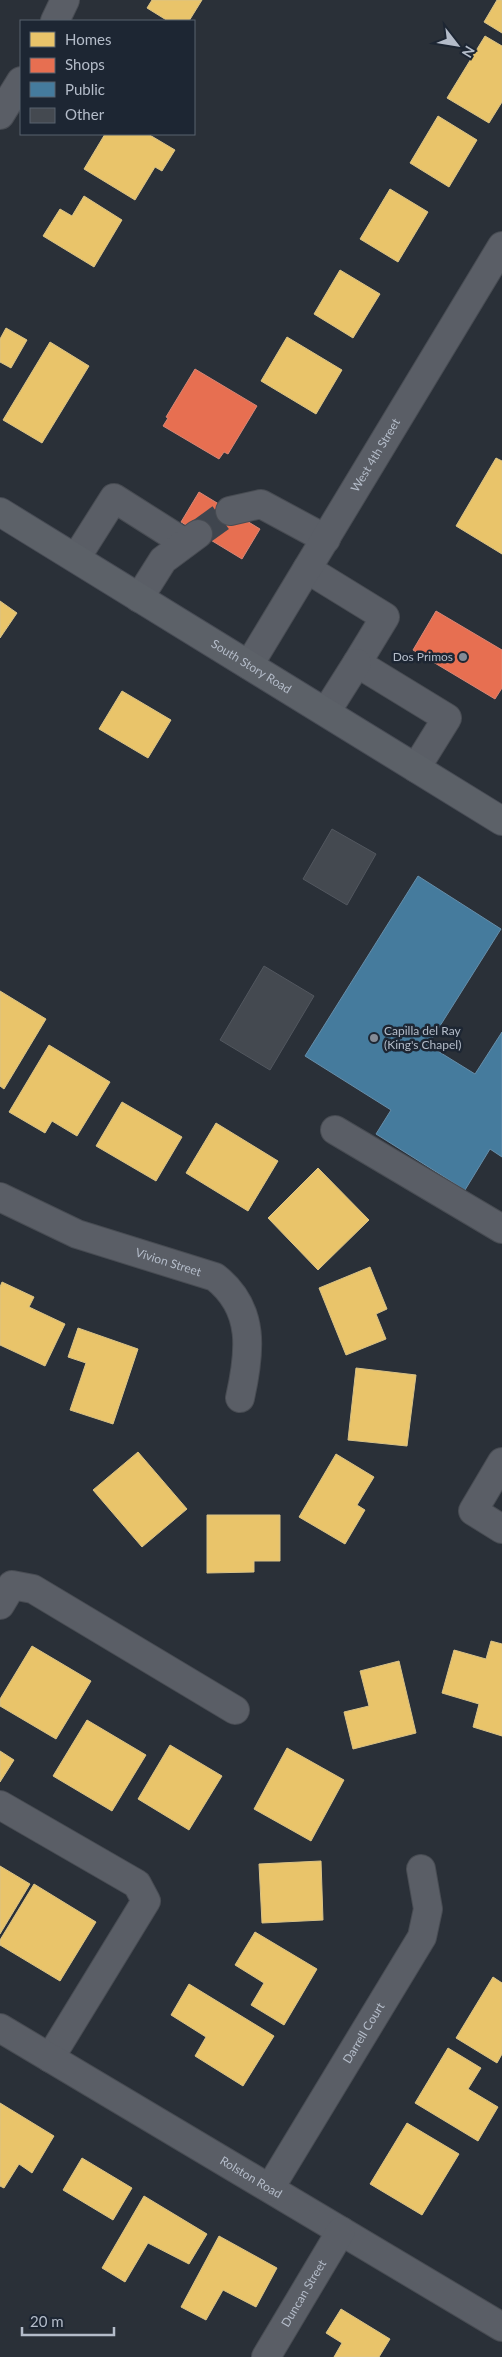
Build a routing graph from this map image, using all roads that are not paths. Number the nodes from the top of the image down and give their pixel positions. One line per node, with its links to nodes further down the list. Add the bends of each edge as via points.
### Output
1 (65, 0): 2 (street)
2 (55, 20)
3 (20, 83): 4 (street)
4 (0, 115)
5 (502, 246): 8 (street, West 4th Street)
6 (230, 510): 8 (street, via 261,504)
7 (0, 512): 9 (main road, South Story Road)
8 (326, 538): 10 (street, West 4th Street)
9 (76, 558): 11 (main road, South Story Road); 11 (street, via 114,498 192,538 163,560)
10 (307, 569): 12 (street, via 385,617); 13 (street, West 4th Street)
11 (139, 598): 13 (main road, South Story Road)
12 (357, 663): 14 (street); 15 (street, via 446,718)
13 (249, 665): 14 (main road, South Story Road)
14 (326, 712): 15 (main road, South Story Road)
15 (416, 768): 16 (main road, South Story Road)
16 (499, 812)
17 (335, 1130): 19 (street)
18 (0, 1196): 20 (street, Vivion Street, via 77,1234 215,1277 227,1286 236,1298 247,1331 248,1364)
19 (502, 1229)
20 (240, 1398)
21 (502, 1462): 22 (street, via 473,1511)
22 (502, 1529)
23 (0, 1605): 24 (street, via 12,1585 33,1589)
24 (235, 1710)
25 (0, 1805): 28 (street, via 137,1884 146,1901)
26 (421, 1869): 29 (street, Darrell Court, via 428,1910 422,1937)
27 (0, 2028): 28 (street, Rolston Road)
28 (50, 2058): 29 (street, Rolston Road)
29 (270, 2188): 30 (street, Rolston Road)
30 (341, 2231): 31 (street, Rolston Road); 32 (street, Duncan Street)
31 (502, 2327)
32 (266, 2357)

